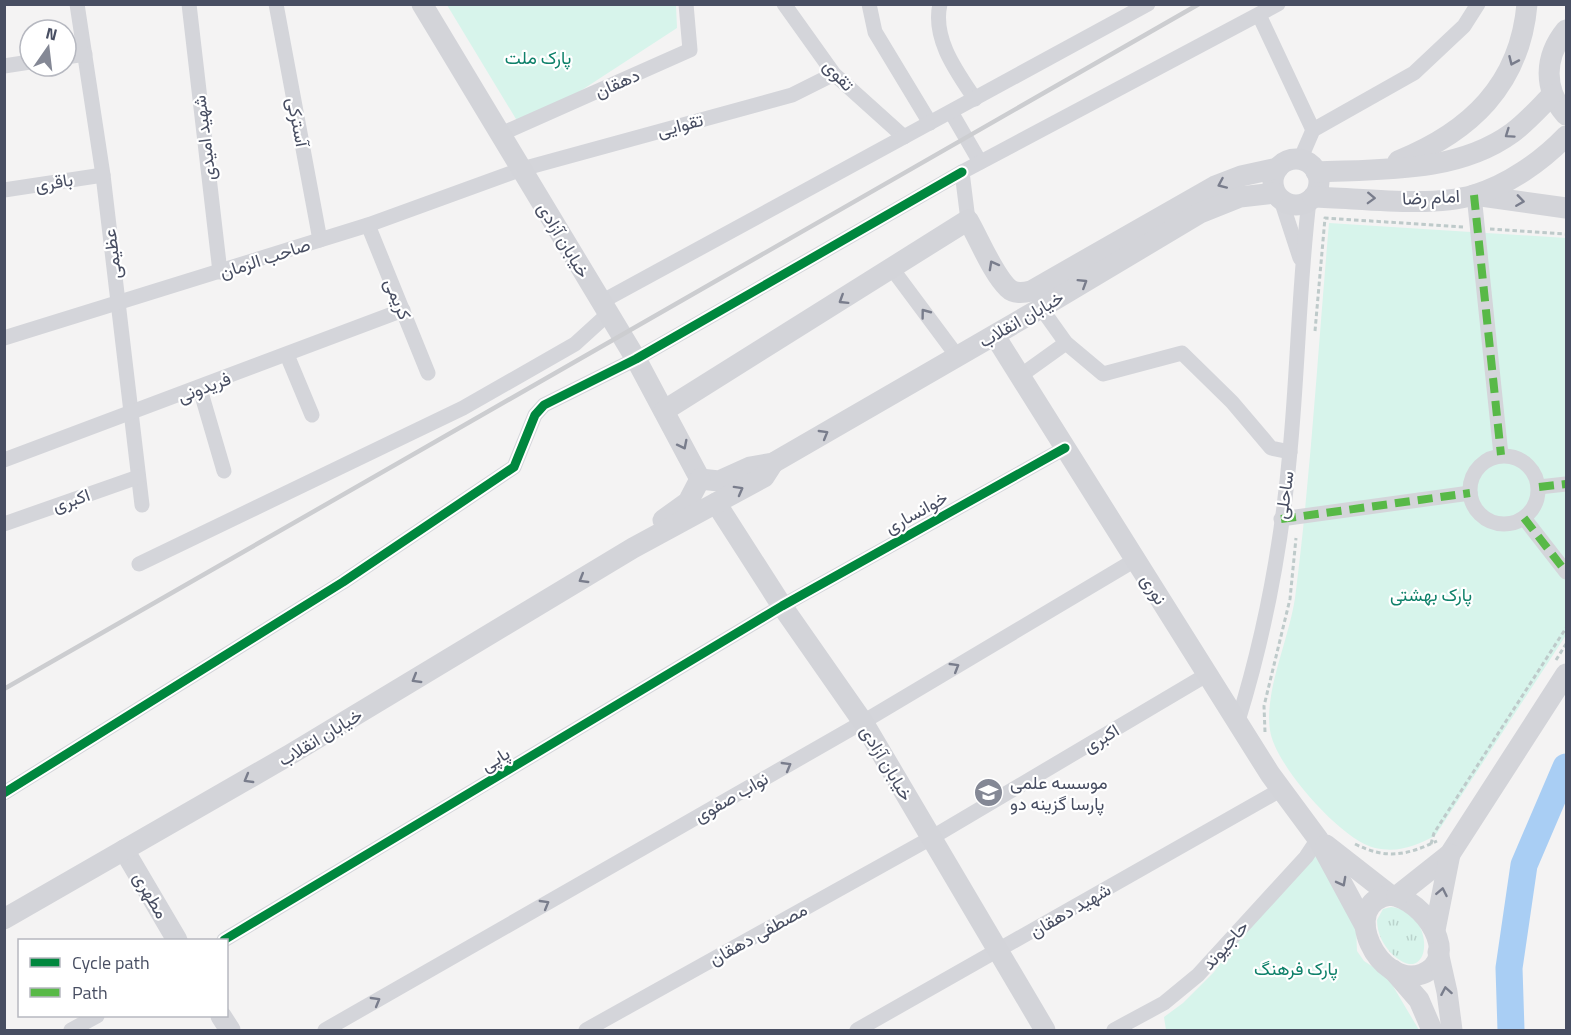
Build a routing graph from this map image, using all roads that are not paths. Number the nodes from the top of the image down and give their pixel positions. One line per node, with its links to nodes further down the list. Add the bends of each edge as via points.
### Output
1 (77, 4): 15 (street, عظیمی)
2 (189, 4): 44 (street, شهید امیدی)
3 (276, 4): 41 (street, آسترکی)
4 (422, 4): 24 (main road, خیابان آزادی)
5 (686, 4): 24 (street, دهقان, via 690,50)
6 (784, 4): 17 (street, تقوی)
7 (869, 4): 22 (street, via 874,32)
8 (940, 4): 19 (street, via 938,14 948,58)
9 (1148, 4): 19 (street)
10 (1278, 4): 13 (street)
11 (1478, 4): 23 (street, via 1464,26 1414,73)
12 (1527, 4): 31 (main road, one-way to 31, via 1514,60 1492,98 1452,135)
13 (1259, 15): 23 (street); 27 (street)
14 (1566, 30): 18 (main road, via 1551,53 1548,67)
15 (85, 54): 16 (street); 33 (street, عظیمی)
16 (78, 55)
17 (834, 74): 26 (street, تقوی); 30 (street, تقوایی, via 792,95)
18 (1552, 94): 21 (main road); 31 (main road, امام رضا, one-way to 31, via 1513,133 1462,159)
19 (975, 99): 20 (street)
20 (951, 112): 22 (street); 27 (street)
21 (1566, 115)
22 (930, 123): 26 (street)
23 (1313, 130): 28 (street)
24 (501, 134): 30 (main road, خیابان آزادی)
25 (1566, 136): 35 (main road, امام رضا, via 1536,162)
26 (904, 137): 47 (street)
27 (980, 162): 32 (street)
28 (1308, 166): 29 (main road, via 1287,161); 31 (main road, امام رضا); 37 (main road, via 1318,185)
29 (1278, 168): 36 (main road, via 1273,184); 45 (main road, خیابان انقلاب, one-way to 45, via 1215,186)
30 (522, 169): 40 (street, صاحب الزمان); 47 (main road, خیابان آزادی)
31 (1378, 169)
32 (962, 172): 39 (street); 54 (street)
33 (102, 175): 34 (street, باقری); 46 (street, عظیمی)
34 (4, 190)
35 (1474, 195): 37 (main road, امام رضا, one-way to 35, via 1437,200); 38 (main road, one-way to 38); 63 (street)
36 (1278, 196): 37 (main road, via 1295,205); 42 (street); 45 (main road, خیابان انقلاب, one-way to 36, via 1200,213 1240,197)
37 (1311, 199): 42 (street, ساحلی)
38 (1566, 208)
39 (968, 220): 43 (main road); 45 (main road, one-way to 39, via 1009,290)
40 (368, 225): 41 (street, صاحب الزمان); 48 (street, کریمی)
41 (320, 240): 44 (street, صاحب الزمان)
42 (1301, 264): 62 (street, ساحلی)
43 (893, 270): 53 (street, one-way to 43); 58 (main road, one-way to 58)
44 (220, 272): 46 (street, صاحب الزمان)
45 (1036, 300): 49 (main road, خیابان انقلاب); 51 (street)
46 (118, 304): 50 (street, صاحب الزمان); 59 (street, عظیمی)
47 (605, 308): 54 (main road, خیابان آزادی); 79 (street, via 575,344 463,408)
48 (403, 310): 52 (street, فریدونی); 55 (street, کریمی)
49 (995, 336): 53 (main road, خیابان انقلاب); 56 (main road, نوری)
50 (4, 338)
51 (1066, 343): 56 (street); 62 (street, via 1103,374 1182,353 1271,448)
52 (287, 355): 57 (street, فریدونی); 60 (street)
53 (957, 356): 65 (main road, خیابان انقلاب, one-way to 53)
54 (636, 359): 58 (main road, خیابان آزادی); 87 (street, via 544,405 535,415 514,467 343,582)
55 (428, 373)
56 (1020, 376): 61 (main road, نوری)
57 (200, 388): 59 (street, فریدونی); 66 (street)
58 (665, 410): 68 (main road, خیابان آزادی, one-way to 68)
59 (131, 415): 64 (street, فریدونی); 67 (street, عظیمی)
60 (312, 415)
61 (1065, 448): 78 (main road, نوری); 81 (street, خوانساری)
62 (1290, 452): 75 (street, ساحلی)
63 (1502, 455): 70 (street, via 1527,464); 71 (street, via 1478,468)
64 (4, 460)
65 (773, 463): 68 (main road, خیابان انقلاب, via 750,467 719,481); 72 (main road, خیابان انقلاب, one-way to 65, via 764,477)
66 (224, 471)
67 (138, 477): 73 (street, عظیمی); 76 (street, اکبری)
68 (700, 479): 77 (main road, خیابان انقلاب, via 688,502 657,524)
69 (1566, 484): 70 (street)
70 (1539, 487): 74 (street, via 1536,504)
71 (1470, 493): 74 (street, via 1476,510 1490,521 1508,524); 75 (street)
72 (716, 503): 77 (main road, خیابان انقلاب); 81 (main road, خیابان آزادی)
73 (142, 505)
74 (1524, 518): 80 (street)
75 (1281, 519): 84 (street, ساحلی, via 1257,659)
76 (4, 524)
77 (633, 548): 91 (main road, خیابان انقلاب, one-way to 91)
78 (1135, 560): 83 (main road, نوری); 85 (street, نواب صفوی, one-way to 78)
79 (139, 564)
80 (1566, 572)
81 (782, 606): 85 (main road, خیابان آزادی); 97 (street, پاپی)
82 (1560, 669): 90 (main road)
83 (1208, 674): 84 (main road, نوری); 88 (street, اکبری)
84 (1239, 721): 86 (main road, نوری)
85 (862, 722): 88 (main road, خیابان آزادی); 105 (street, نواب صفوی, one-way to 85)
86 (1282, 789): 89 (main road, نوری); 98 (street, شهید دهقان)
87 (4, 793)
88 (931, 838): 98 (main road, خیابان آزادی); 106 (street, مصطفی دهقان)
89 (1318, 839): 92 (main road); 94 (main road, one-way to 94); 109 (street, حاجیوند, via 1198,975 1164,1003)
90 (1444, 847): 92 (main road, via 1433,867); 95 (main road, one-way to 90)
91 (124, 850): 93 (main road, خیابان انقلاب); 96 (main road, مطهری)
92 (1394, 895): 94 (main road, via 1376,899 1370,905); 95 (main road, via 1417,906)
93 (4, 919)
94 (1365, 926): 100 (main road, via 1372,947)
95 (1435, 930): 99 (main road)
96 (176, 939)
97 (226, 939)
98 (998, 951): 107 (street, شهید دهقان); 108 (main road, خیابان آزادی)
99 (1438, 952): 100 (main road, via 1433,966 1420,975); 111 (main road, one-way to 99)
100 (1392, 969): 110 (main road, via 1419,1000)
101 (95, 1017): 103 (street)
102 (222, 1017): 104 (main road)
103 (71, 1030)
104 (230, 1030)
105 (325, 1030)
106 (586, 1030)
107 (858, 1030)
108 (1045, 1030)
109 (1114, 1030)
110 (1432, 1030)
111 (1452, 1030)

